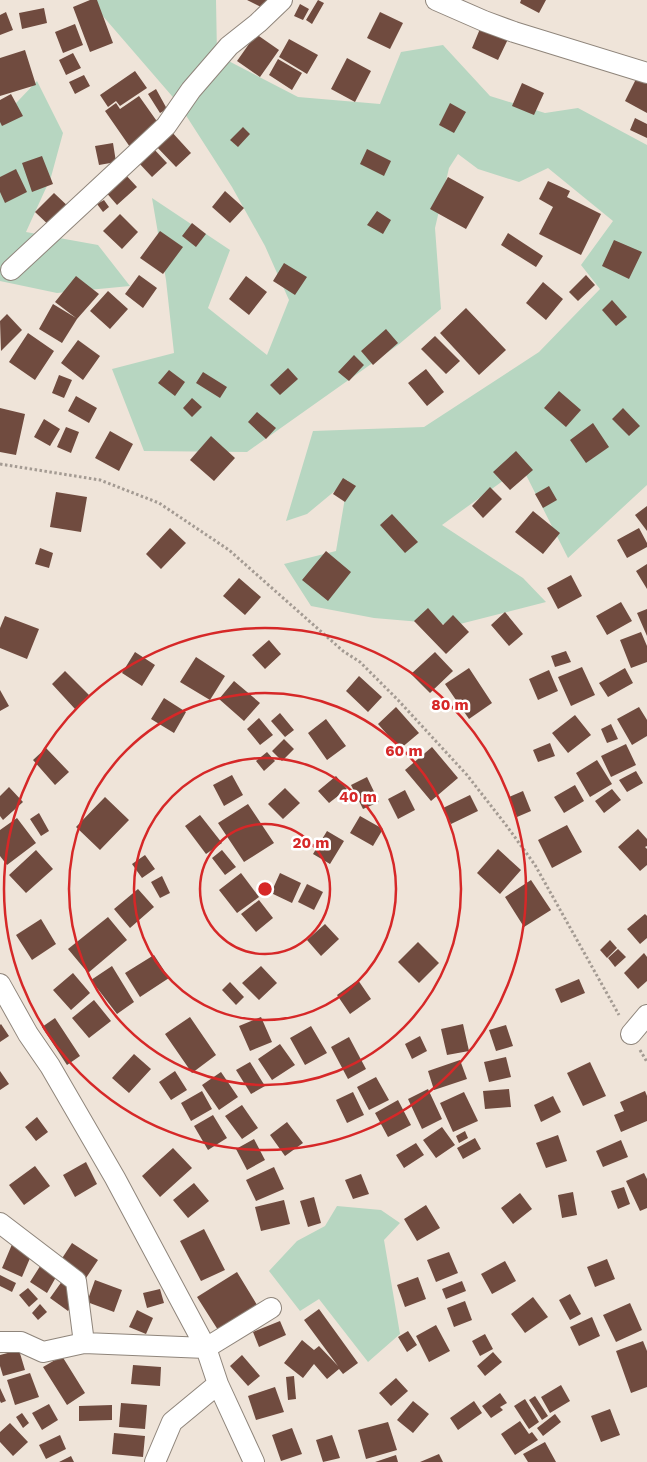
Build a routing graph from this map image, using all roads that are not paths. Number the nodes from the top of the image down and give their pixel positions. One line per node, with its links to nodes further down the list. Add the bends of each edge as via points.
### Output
1 (282, 0): 4 (street, via 229,46 191,90 166,126)
2 (436, 0): 3 (street, via 484,22)
3 (647, 73)
4 (11, 270)
5 (0, 984): 12 (street, via 115,1178)
6 (647, 1015): 7 (street)
7 (631, 1034)
8 (0, 1223): 11 (street, via 76,1281)
9 (271, 1308): 12 (street)
10 (0, 1342): 11 (street, via 21,1342 42,1352)
11 (84, 1343): 12 (street)
12 (206, 1348): 13 (street)
13 (218, 1384): 14 (street, via 172,1422); 15 (street)
14 (155, 1462)
15 (254, 1462)

